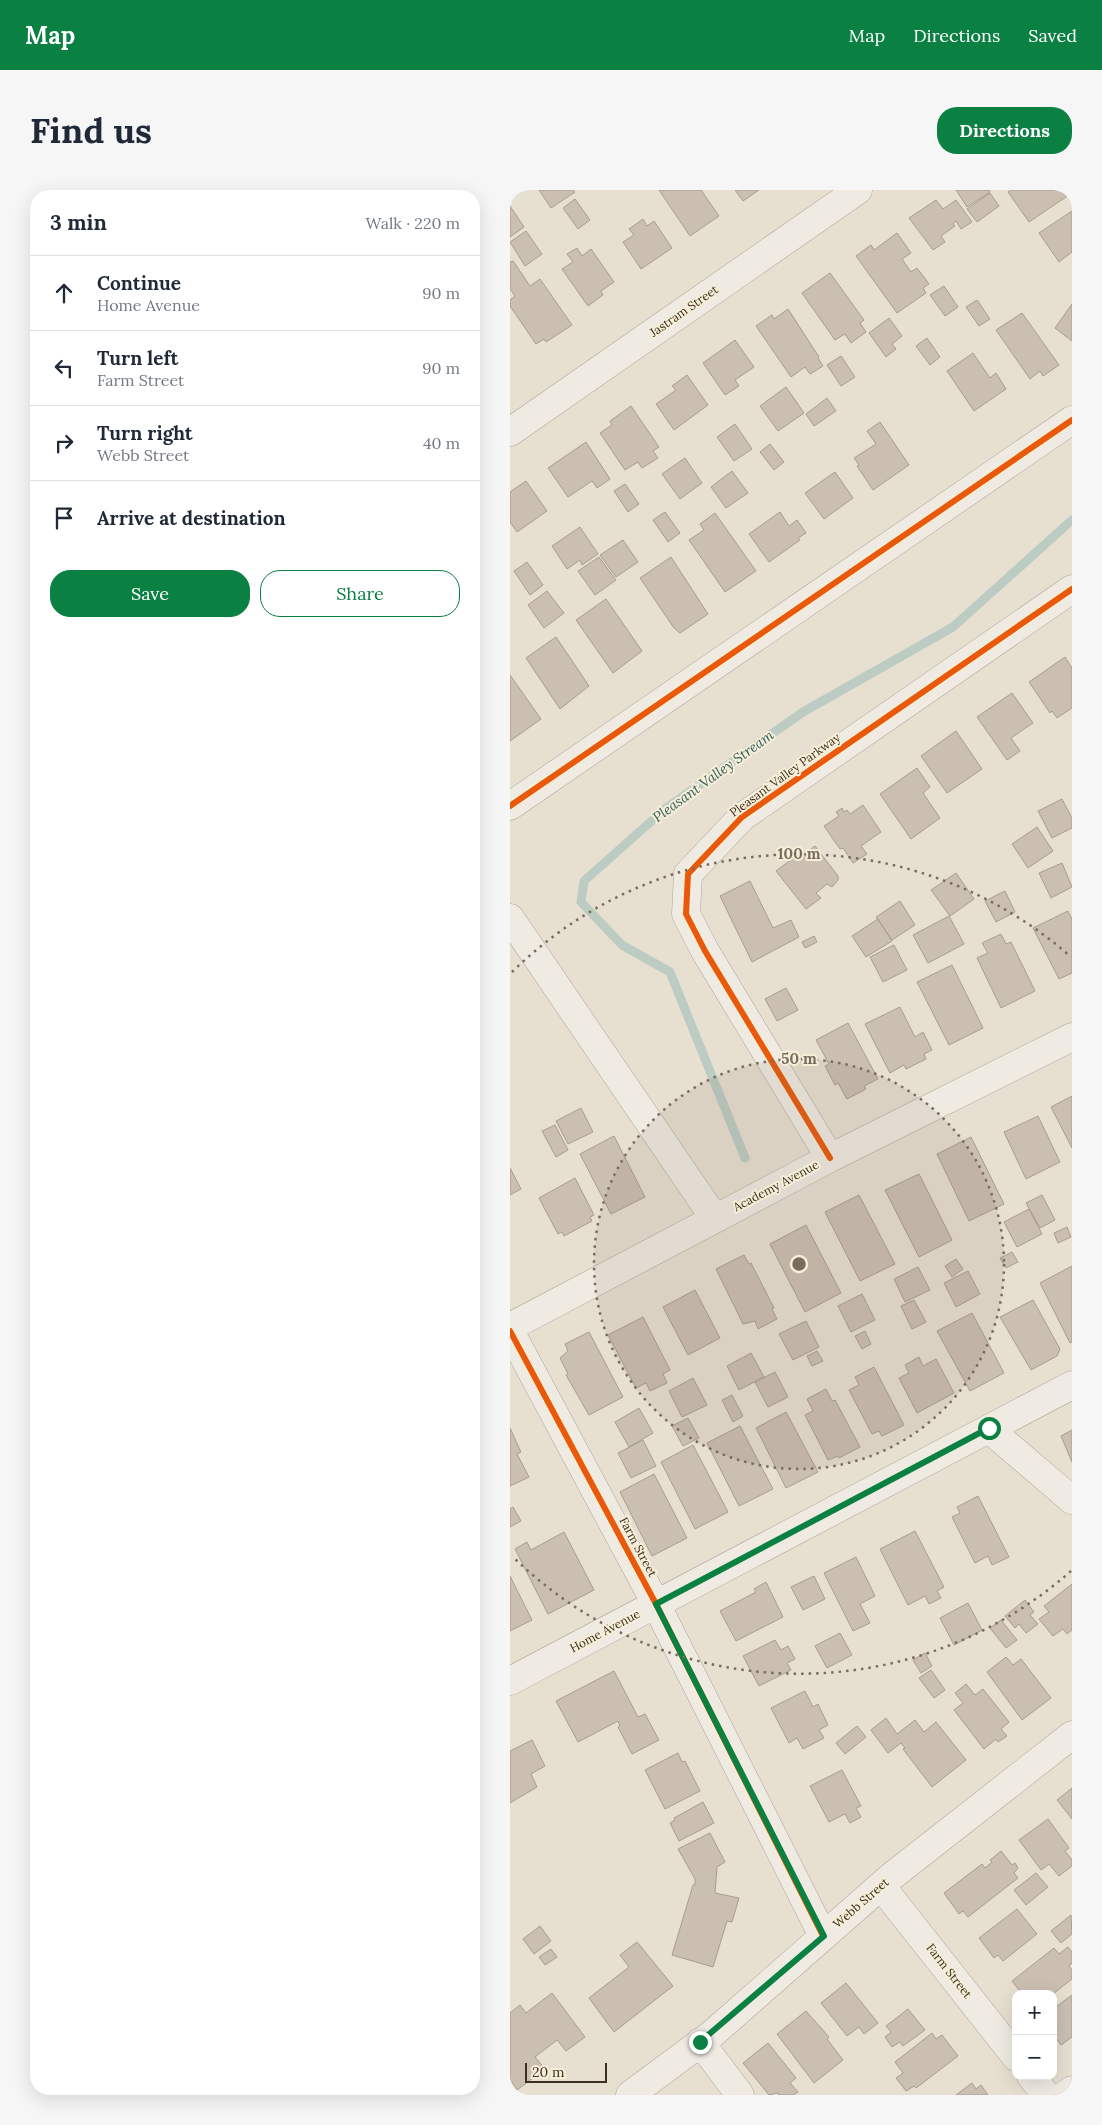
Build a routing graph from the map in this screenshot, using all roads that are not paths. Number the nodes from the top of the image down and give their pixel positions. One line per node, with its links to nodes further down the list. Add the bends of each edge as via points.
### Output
1 (858, 190): 3 (street, Jastram Street)
2 (1072, 420): 5 (street)
3 (510, 432)
4 (1072, 589): 8 (street, Pleasant Valley Parkway, via 742,816 688,874 686,914)
5 (510, 806)
6 (510, 918): 9 (street)
7 (1072, 1037): 8 (street, Academy Avenue)
8 (830, 1158): 9 (street, Academy Avenue)
9 (715, 1219): 10 (street, Academy Avenue)
10 (510, 1327)
11 (510, 1331): 15 (street, Farm Street)
12 (1072, 1385): 13 (street, Home Avenue)
13 (989, 1428): 14 (street); 15 (street, Home Avenue)
14 (1072, 1500)
15 (656, 1604): 16 (street, Home Avenue); 19 (street, Farm Street)
16 (510, 1681)
17 (1072, 1735): 18 (street, Webb Street)
18 (881, 1886): 19 (street, Webb Street); 21 (street, Farm Street)
19 (824, 1936): 20 (street, Webb Street)
20 (700, 2042): 24 (street, Webb Street); 25 (street)
21 (1012, 2052)
22 (1034, 2080): 26 (street)
23 (1072, 2090): 27 (street)
24 (630, 2095)
25 (740, 2095)
26 (1046, 2095)
27 (1065, 2095)

